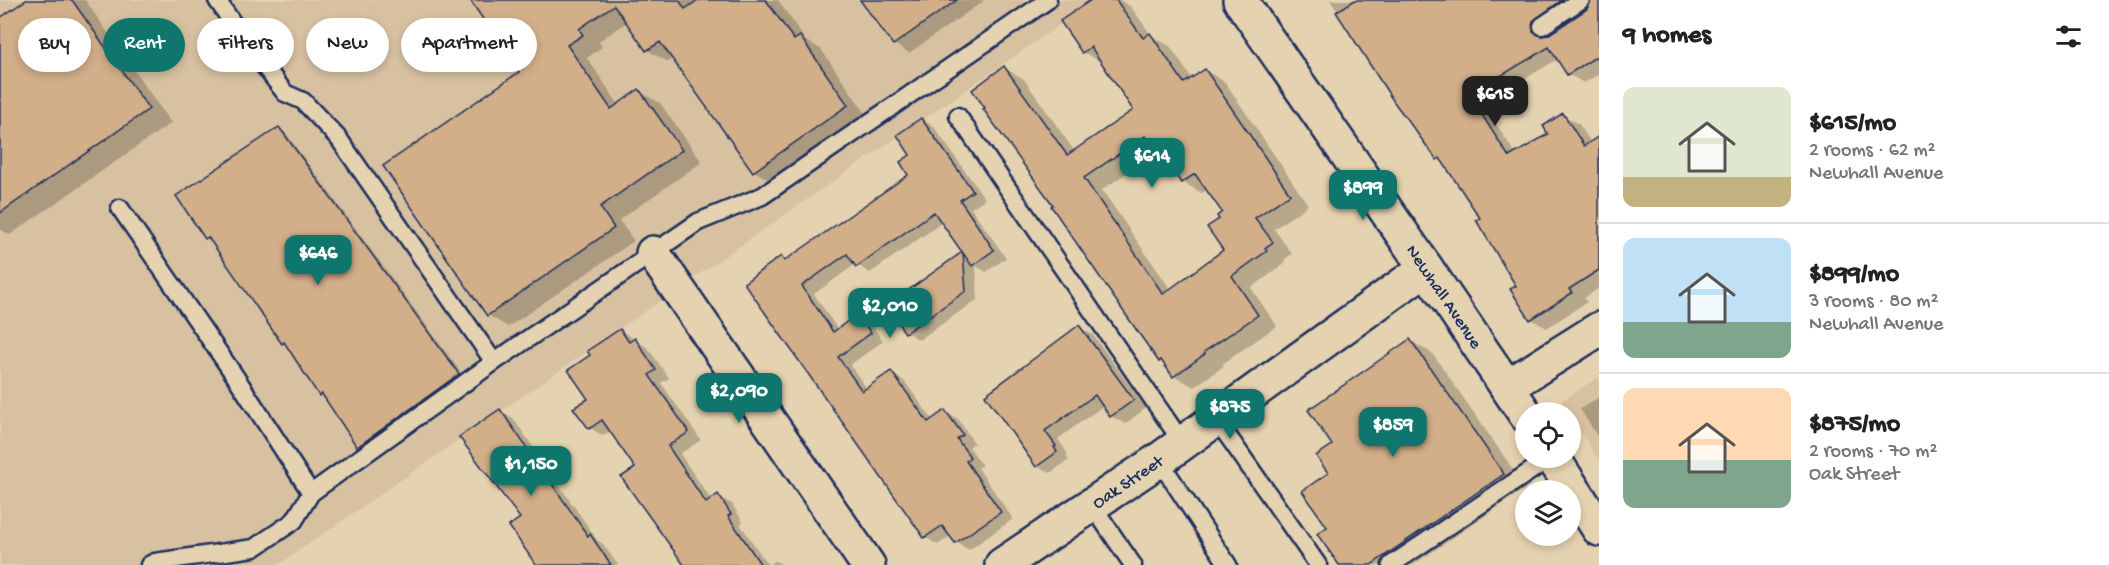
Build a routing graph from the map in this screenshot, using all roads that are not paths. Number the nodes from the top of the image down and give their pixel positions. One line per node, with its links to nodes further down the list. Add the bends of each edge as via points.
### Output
1 (217, 0): 11 (lane, via 285,93 303,101 339,139)
2 (1048, 0): 8 (lane, via 762,196 698,222)
3 (1240, 0): 9 (street, Newhall Avenue)
4 (1581, 0): 5 (lane)
5 (1542, 26)
6 (958, 116): 15 (lane)
7 (120, 208): 18 (lane)
8 (653, 253): 11 (lane); 22 (street)
9 (1426, 268): 12 (street, Newhall Avenue); 14 (street, Oak Street)
10 (1599, 329): 12 (street)
11 (494, 362): 18 (lane)
12 (1507, 387): 13 (street, Newhall Avenue)
13 (1517, 402)
14 (1216, 419): 15 (street, Oak Street); 26 (lane)
15 (1170, 451): 19 (street, Oak Street); 25 (lane)
16 (1537, 468): 27 (lane)
17 (1559, 468): 20 (street)
18 (311, 493): 21 (lane, via 294,521 254,548)
19 (1092, 505): 23 (street, Oak Street); 24 (lane)
20 (1599, 529)
21 (149, 565)
22 (868, 565)
23 (1002, 565)
24 (1133, 565)
25 (1228, 565)
26 (1317, 565)
27 (1391, 565)

